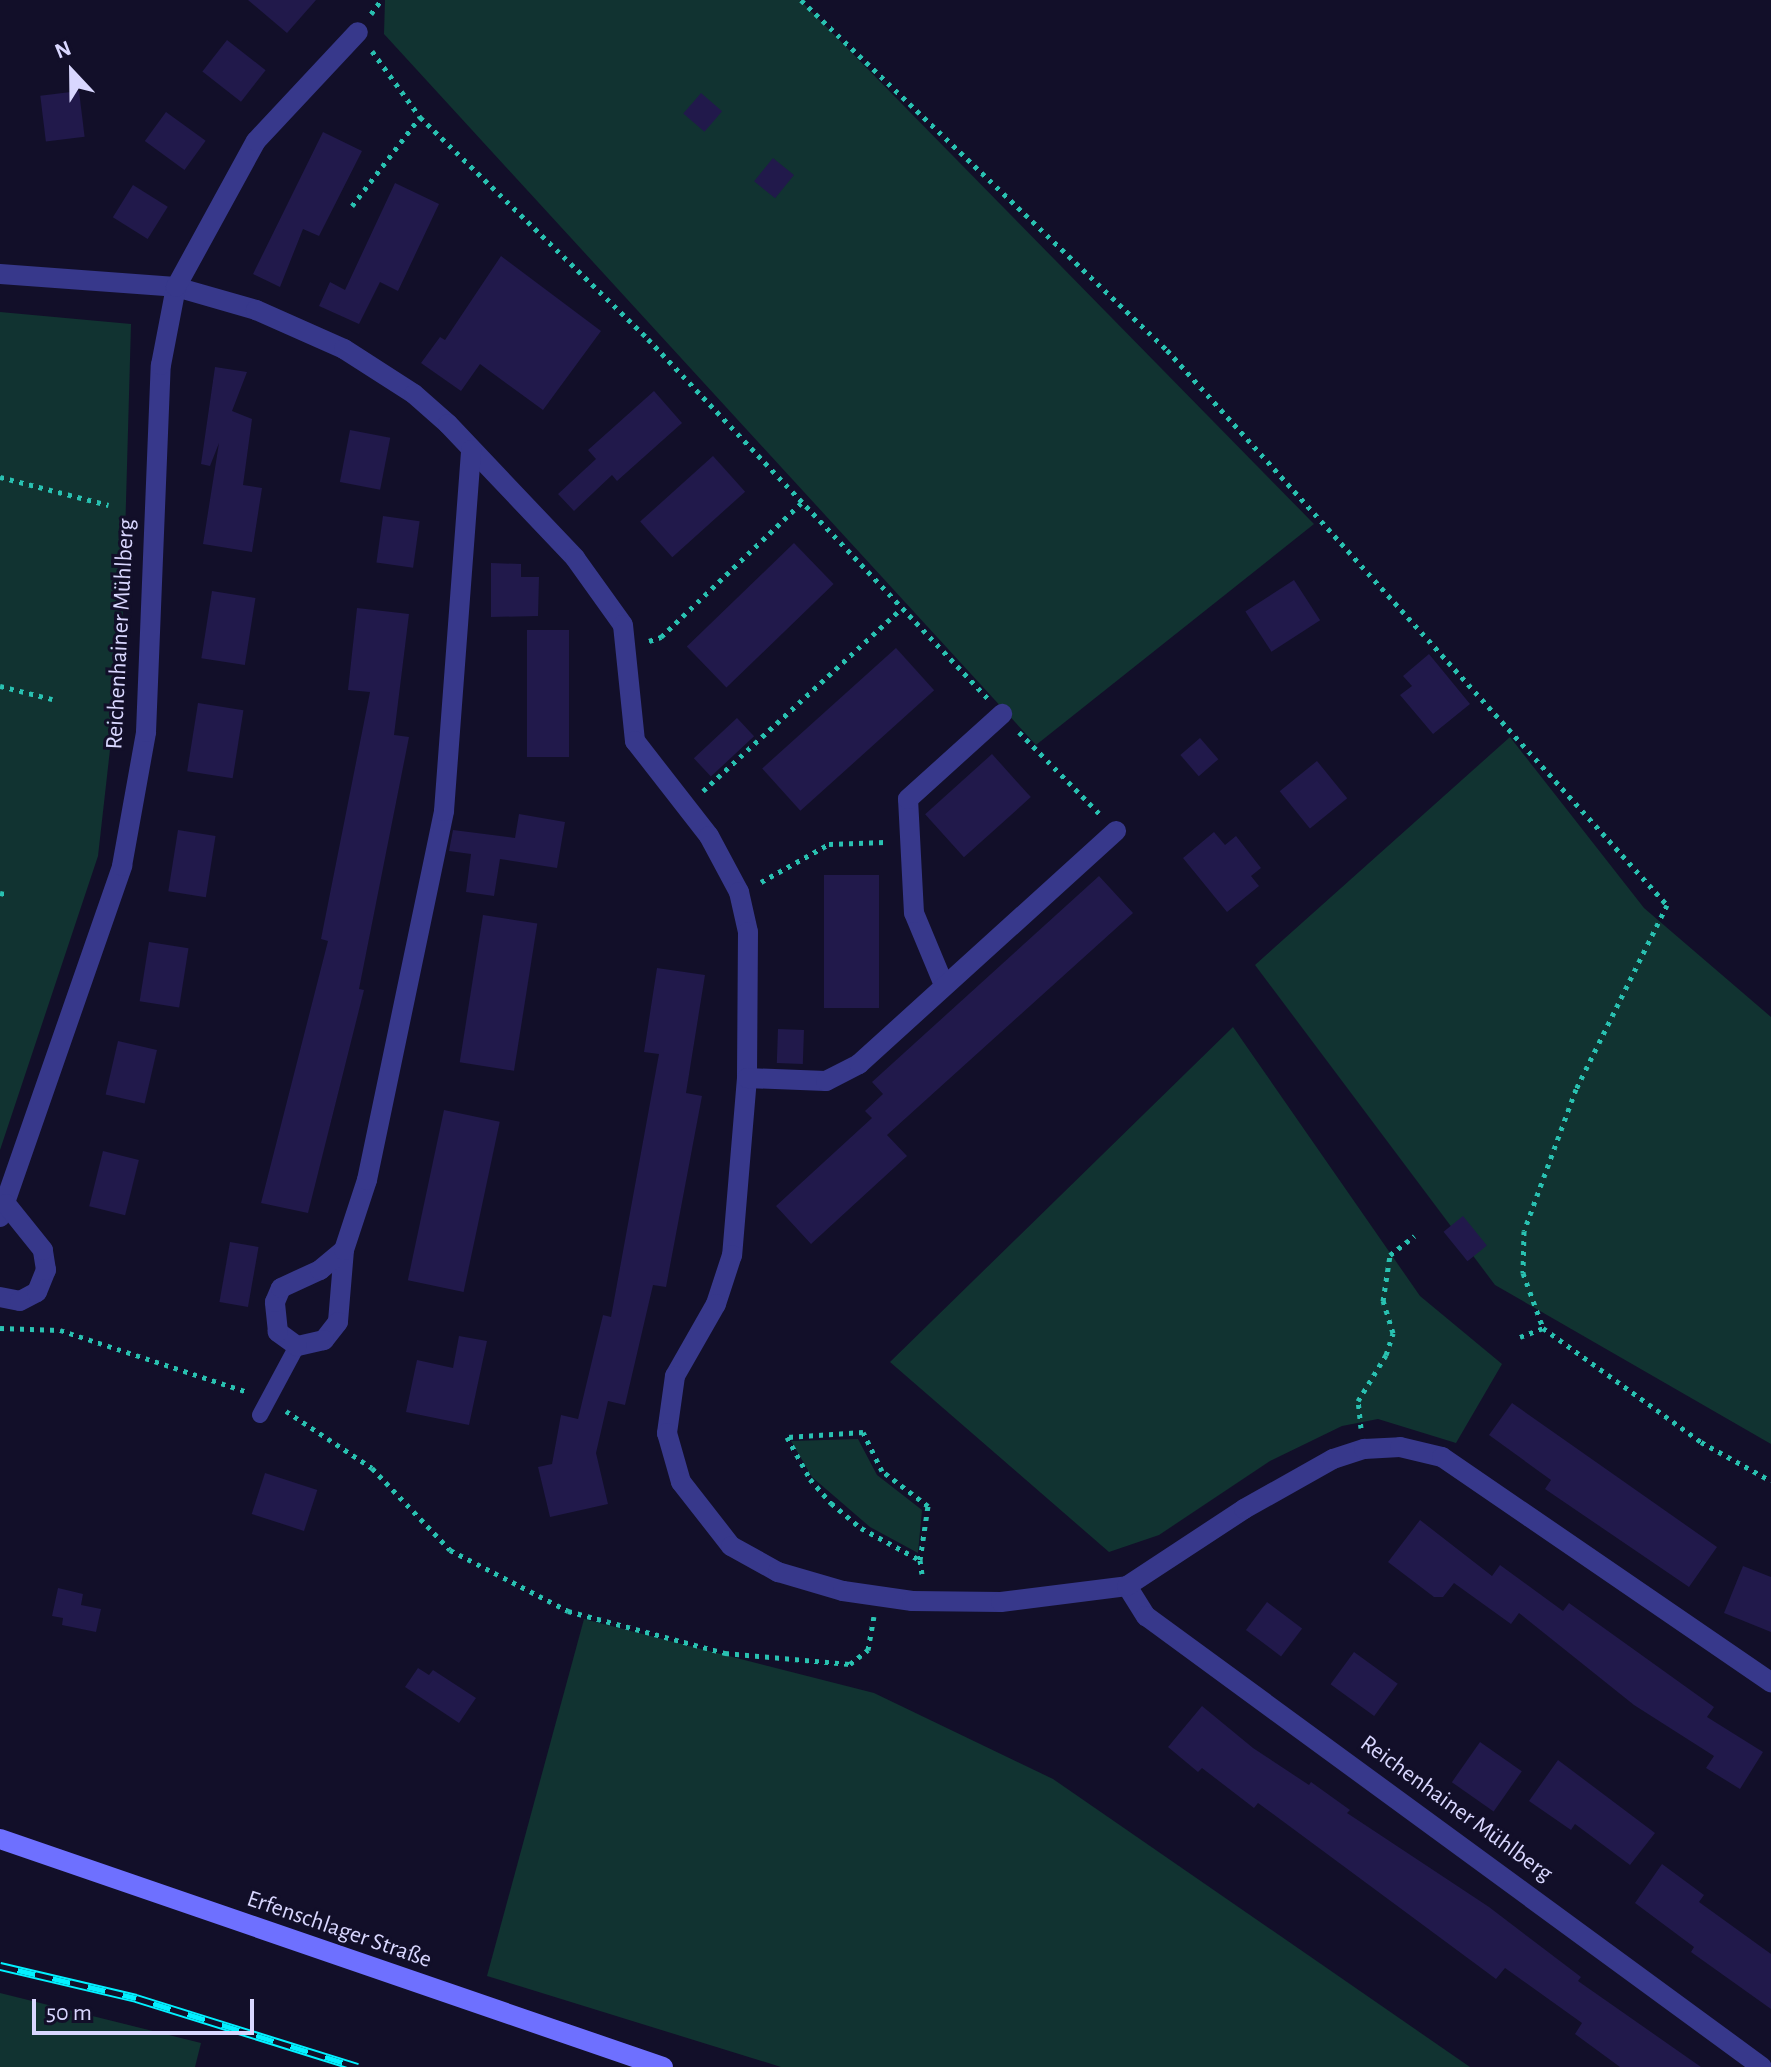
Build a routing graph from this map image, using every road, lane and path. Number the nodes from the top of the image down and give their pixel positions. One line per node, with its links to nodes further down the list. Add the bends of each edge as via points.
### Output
1 (801, 0): 29 (path, via 1167,350 1667,905 1576,1089 1524,1231 1523,1273)
2 (358, 32): 3 (path); 6 (street, Reichenhainer Mühlberg, via 256,141)
3 (420, 117): 4 (path); 9 (path, via 648,339)
4 (352, 206)
5 (0, 274): 6 (street)
6 (176, 287): 7 (street, via 256,310 344,349 414,394); 24 (street, Reichenhainer Mühlberg, via 161,365 146,732 122,866)
7 (471, 450): 12 (street, via 575,558 623,625); 26 (street, via 444,811 367,1180)
8 (0, 477): 10 (path)
9 (801, 503): 11 (path); 12 (path, via 661,637)
10 (108, 505)
11 (902, 608): 15 (path); 16 (path)
12 (629, 646): 16 (street, via 635,741)
13 (0, 686): 14 (path)
14 (52, 699)
15 (1002, 714): 17 (path); 18 (street, via 908,799)
16 (685, 808): 19 (street, via 709,836)
17 (1116, 831): 22 (street)
18 (909, 841): 19 (path, via 829,844); 22 (street, via 914,913)
19 (739, 892): 23 (street, via 748,932)
20 (0, 893): 21 (path)
21 (9, 895)
22 (944, 985): 23 (street, via 859,1064 826,1081)
23 (747, 1078): 39 (street, via 732,1255 716,1304 675,1376 667,1433 672,1460 696,1505 731,1546 778,1572)
24 (3, 1211): 27 (street, Reichenhainer Mühlberg, via 43,1250 46,1270 37,1292 20,1301)
25 (1414, 1236): 34 (path, via 1390,1255 1383,1286 1393,1333 1358,1401)
26 (344, 1250): 31 (street, via 338,1322 324,1340); 31 (street, via 320,1270 281,1288 274,1318 278,1332)
27 (0, 1297)
28 (0, 1328): 32 (path, via 60,1330)
29 (1543, 1328): 30 (path); 35 (path, via 1701,1442)
30 (1520, 1337)
31 (297, 1346): 32 (lane)
32 (268, 1399): 33 (lane); 39 (path, via 372,1468 450,1550 568,1611 725,1653 850,1664 868,1650)
33 (260, 1415)
34 (1364, 1449): 38 (street, via 1333,1459 1244,1509); 40 (street, via 1400,1447 1442,1457)
35 (1771, 1481)
36 (920, 1560): 36 (path, via 880,1540 831,1503 810,1479 787,1437 863,1432 882,1471 928,1506); 37 (path)
37 (922, 1574)
38 (1127, 1586): 39 (street, via 1001,1602); 43 (street, Reichenhainer Mühlberg, via 1146,1616)
39 (878, 1596)
40 (1771, 1682)
41 (0, 1839): 42 (main road, Erfenschlager Straße)
42 (663, 2067)
43 (1762, 2067)

